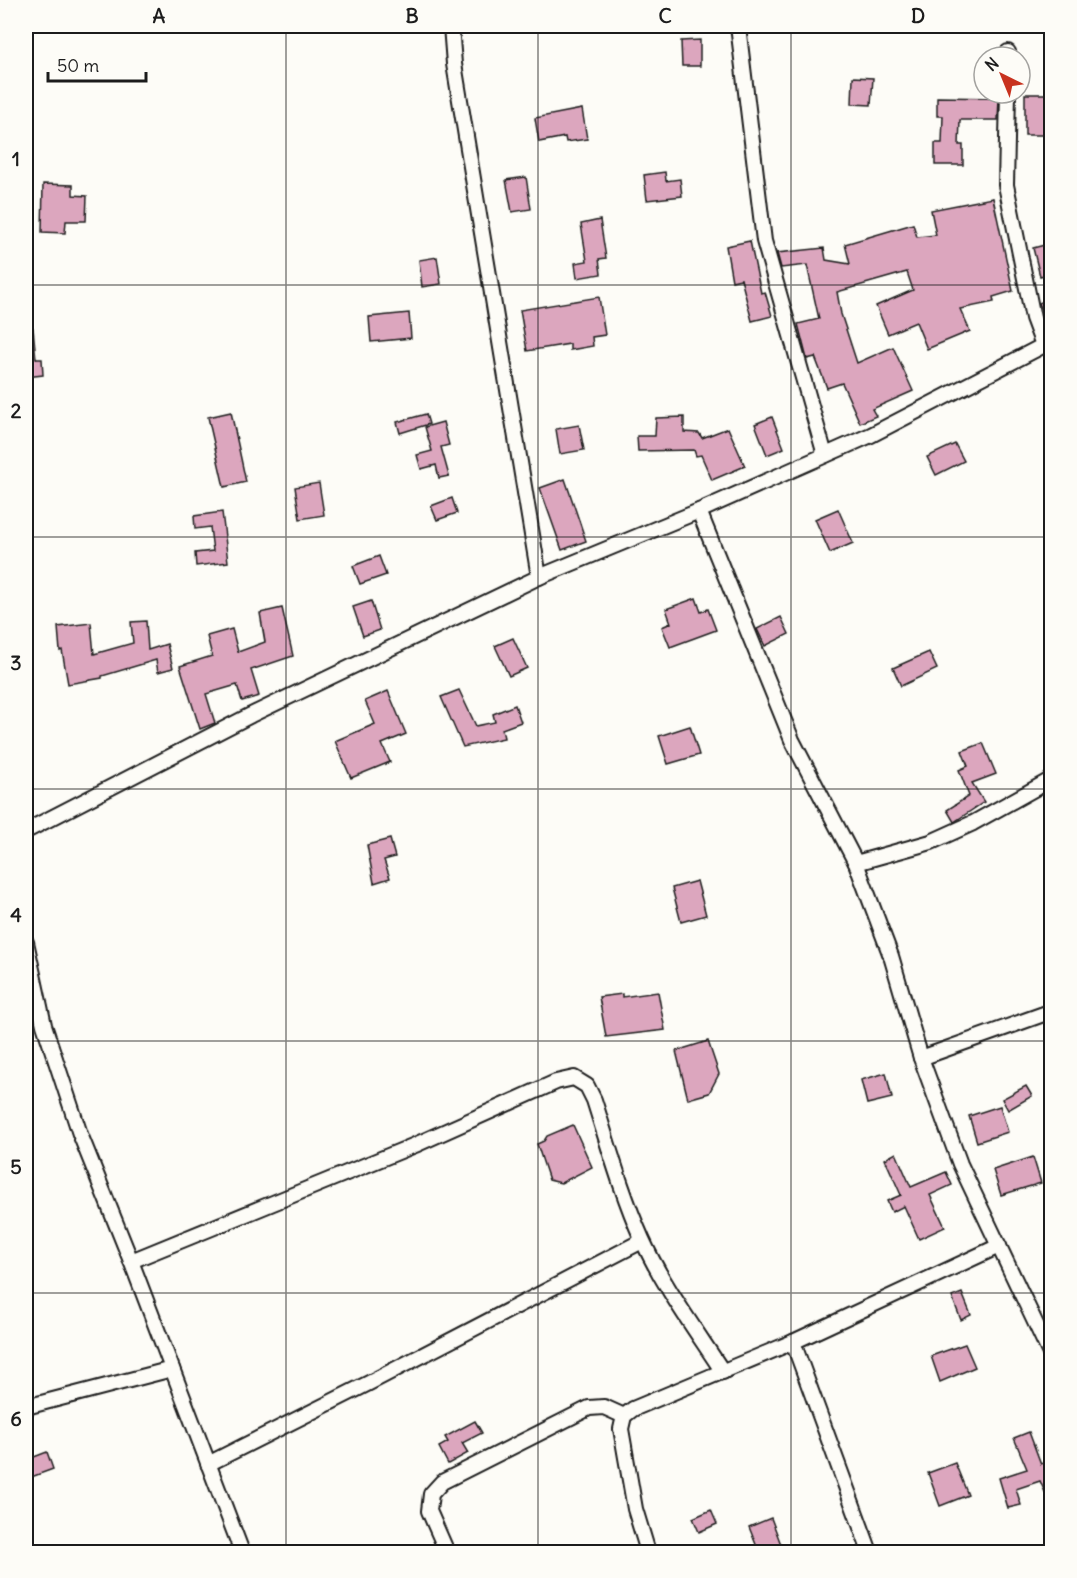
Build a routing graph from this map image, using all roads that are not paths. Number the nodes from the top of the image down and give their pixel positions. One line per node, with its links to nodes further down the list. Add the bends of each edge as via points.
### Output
1 (451, 26): 7 (street)
2 (738, 26): 5 (street, via 764,241)
3 (1008, 105): 4 (street, via 1006,185 1033,318)
4 (1047, 343): 5 (street)
5 (825, 455): 6 (street)
6 (699, 511): 7 (street); 10 (street, via 792,740)
7 (539, 577): 9 (street, via 251,715)
8 (1052, 779): 10 (street, via 931,842)
9 (26, 831)
10 (856, 863): 13 (street, via 891,956)
11 (26, 942): 16 (street, via 44,1025 80,1134)
12 (1052, 1011): 13 (street)
13 (921, 1058): 15 (street, via 960,1164)
14 (642, 1241): 16 (street, via 594,1100 587,1086 574,1078 556,1082 415,1145); 20 (street); 23 (street)
15 (999, 1246): 17 (street); 18 (street)
16 (131, 1261): 19 (street)
17 (793, 1342): 20 (street); 27 (street)
18 (1052, 1358)
19 (172, 1369): 21 (street); 23 (street)
20 (723, 1372): 22 (street)
21 (26, 1407)
22 (624, 1416): 25 (street, via 604,1407 589,1408 442,1482 431,1494 429,1511); 26 (street, via 621,1429 635,1509)
23 (208, 1464): 24 (street)
24 (242, 1552)
25 (447, 1552)
26 (648, 1552)
27 (870, 1552)

